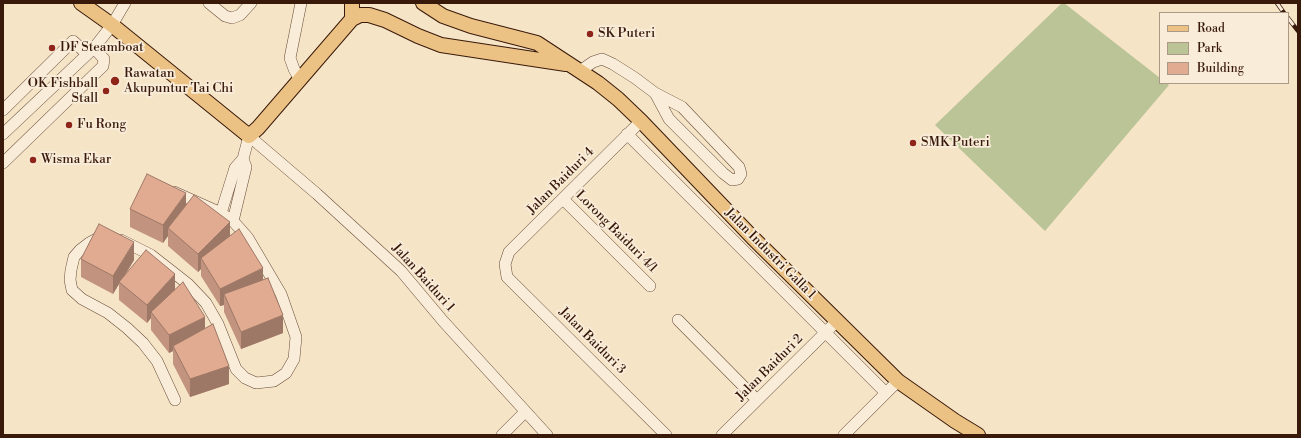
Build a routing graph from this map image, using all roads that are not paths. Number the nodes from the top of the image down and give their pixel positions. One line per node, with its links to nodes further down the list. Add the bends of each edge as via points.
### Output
1 (80, 3): 9 (main road)
2 (125, 3): 9 (street)
3 (209, 3): 4 (street, via 225,16 232,18 240,15)
4 (251, 3)
5 (302, 3): 12 (street, via 290,58)
6 (352, 3): 8 (main road)
7 (423, 3): 11 (main road, Jalan Industri Galla 1, via 443,16 537,43)
8 (352, 18): 11 (main road, via 369,15 441,45); 12 (main road)
9 (112, 25): 10 (street); 18 (main road)
10 (90, 51): 14 (street, via 73,41); 16 (street); 20 (street, via 104,59 103,66)
11 (575, 68): 13 (street, via 602,59 618,67); 15 (main road, Jalan Industri Galla 1, via 598,83)
12 (300, 80): 18 (main road)
13 (654, 93): 13 (street, via 682,107 739,167 742,174 738,179 732,180 723,173 669,119)
14 (3, 110)
15 (641, 120): 17 (street, Jalan Baiduri 4); 28 (main road, Jalan Industri Galla 1, via 753,238)
16 (3, 134)
17 (627, 134): 22 (street, Jalan Baiduri 4); 29 (street)
18 (249, 136): 19 (street); 34 (street, Jalan Baiduri 1, via 318,194 401,271)
19 (243, 159): 23 (street, via 235,168); 24 (street, via 246,167)
20 (3, 163)
21 (164, 188): 23 (street)
22 (563, 199): 25 (street, Jalan Baiduri 4, via 509,252); 26 (street, Lorong Baiduri 4/1)
23 (221, 213): 24 (street)
24 (233, 221): 32 (street, via 248,238 281,294 296,337 294,359 286,373 274,381 256,383 240,374 206,303 188,284 151,255 116,238 100,237 74,257 70,280 72,290 82,299 108,313 143,343 157,361)
25 (505, 264): 37 (street, Jalan Baiduri 3, via 507,277)
26 (650, 286)
27 (678, 320): 33 (street)
28 (837, 321): 29 (street, Jalan Baiduri 2); 30 (main road, Jalan Industri Galla 1)
29 (825, 332): 31 (street); 33 (street, Jalan Baiduri 2)
30 (898, 381): 31 (street); 40 (main road, Jalan Industri Galla 1)
31 (886, 393): 39 (street)
32 (175, 400)
33 (758, 400): 38 (street, Jalan Baiduri 2)
34 (526, 412): 35 (street); 36 (street, Jalan Baiduri 1)
35 (502, 435)
36 (547, 435)
37 (666, 435)
38 (722, 435)
39 (844, 435)
40 (978, 435)

